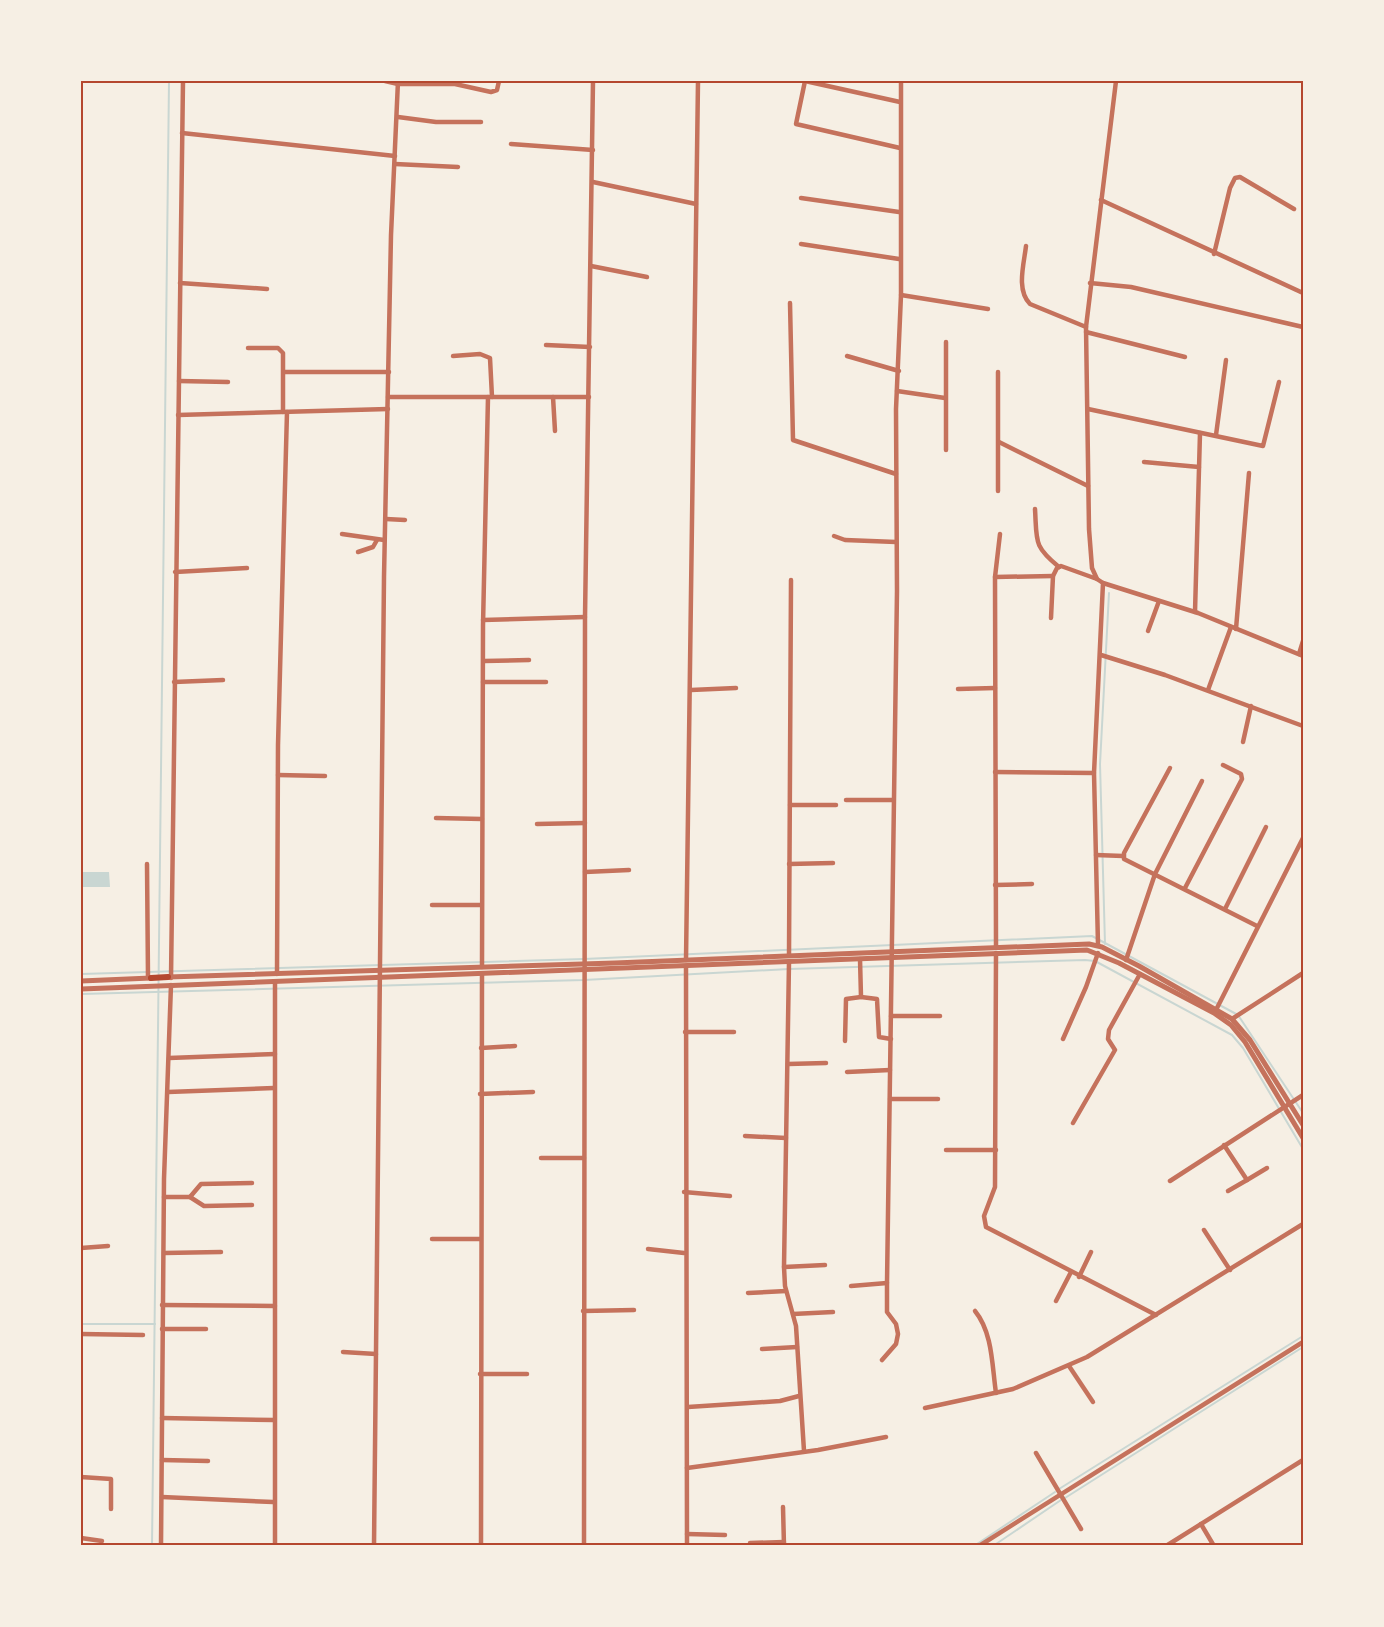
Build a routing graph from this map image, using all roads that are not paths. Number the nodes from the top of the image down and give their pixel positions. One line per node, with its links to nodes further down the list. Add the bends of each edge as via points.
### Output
1 (183, 81): 14 (street)
2 (385, 81): 9 (street)
3 (499, 81): 10 (street, via 494,92)
4 (593, 81): 17 (street)
5 (698, 81): 24 (street)
6 (805, 81): 11 (street); 16 (street, via 796,124)
7 (901, 81): 11 (street)
8 (1116, 81): 23 (street)
9 (398, 82): 10 (street); 12 (street)
10 (455, 82)
11 (900, 102): 16 (street)
12 (398, 117): 13 (street); 18 (street)
13 (481, 122)
14 (182, 133): 18 (street); 33 (street)
15 (511, 144): 17 (street)
16 (900, 148): 26 (street)
17 (593, 150): 21 (street)
18 (395, 156): 19 (street)
19 (395, 164): 20 (street); 52 (street)
20 (458, 167)
21 (592, 182): 24 (street); 31 (street)
22 (801, 198): 26 (street)
23 (1101, 200): 29 (street); 34 (street)
24 (696, 204): 115 (street)
25 (1294, 209): 29 (street, via 1236,178)
26 (899, 212): 30 (street)
27 (801, 244): 30 (street)
28 (1026, 246): 41 (street, via 1022,281 1025,298 1030,304)
29 (1214, 254): 36 (street)
30 (899, 259): 37 (street)
31 (591, 266): 32 (street); 44 (street)
32 (647, 277)
33 (180, 283): 35 (street); 54 (street)
34 (1090, 283): 40 (street, via 1131,287); 41 (street)
35 (267, 289)
36 (1303, 293)
37 (901, 295): 39 (street); 50 (street)
38 (790, 303): 75 (street, via 793,441)
39 (988, 309)
40 (1303, 327)
41 (1086, 329): 48 (street); 64 (street)
42 (946, 342): 62 (street)
43 (546, 345): 44 (street)
44 (590, 347): 61 (street)
45 (248, 348): 51 (street, via 281,350)
46 (453, 356): 59 (street, via 480,354 490,358)
47 (847, 356): 50 (street)
48 (1185, 357)
49 (1226, 360): 69 (street)
50 (899, 371): 57 (street)
51 (284, 372): 52 (street); 65 (street)
52 (389, 372): 58 (street)
53 (998, 372): 70 (street)
54 (179, 381): 55 (street); 66 (street)
55 (228, 382)
56 (1279, 382): 69 (street, via 1264,445)
57 (897, 391): 62 (street); 75 (street)
58 (388, 397): 59 (street); 63 (street)
59 (490, 397): 60 (street); 100 (street)
60 (553, 397): 61 (street); 67 (street)
61 (589, 397): 98 (street)
62 (945, 398): 71 (street)
63 (388, 409): 65 (street); 79 (street)
64 (1088, 409): 68 (street); 76 (street)
65 (285, 412): 66 (street); 124 (street)
66 (178, 415): 90 (street)
67 (555, 431)
68 (1200, 433): 69 (street); 73 (street)
69 (1216, 435)
70 (999, 442): 76 (street); 77 (street)
71 (946, 450)
72 (1144, 462): 73 (street)
73 (1199, 467): 97 (street)
74 (1249, 473): 101 (street)
75 (896, 474): 86 (street)
76 (1088, 486): 93 (street)
77 (998, 490)
78 (1035, 509): 88 (street, via 1041,553)
79 (386, 519): 80 (street); 85 (street)
80 (405, 520)
81 (342, 534): 84 (street)
82 (1000, 534): 92 (street)
83 (834, 536): 86 (street)
84 (377, 540): 85 (street); 87 (street, via 373,547)
85 (384, 540): 163 (street)
86 (896, 542): 128 (street)
87 (358, 552)
88 (1059, 567): 91 (street); 93 (street)
89 (247, 568): 90 (street)
90 (176, 572): 109 (street)
91 (1053, 576): 92 (street); 99 (street)
92 (995, 577): 113 (street)
93 (1096, 579): 95 (street)
94 (791, 580): 129 (street)
95 (1104, 584): 96 (street); 104 (street)
96 (1159, 600): 97 (street); 102 (street)
97 (1195, 612): 101 (street)
98 (585, 617): 100 (street); 133 (street)
99 (1051, 618)
100 (483, 620): 107 (street)
101 (1234, 628): 105 (street); 116 (street)
102 (1148, 631)
103 (1303, 641): 105 (street)
104 (1101, 655): 116 (street); 123 (street)
105 (1301, 655)
106 (529, 660): 107 (street)
107 (484, 661): 110 (street)
108 (223, 680): 109 (street)
109 (174, 682): 169 (street)
110 (483, 682): 111 (street); 132 (street)
111 (546, 682)
112 (736, 688): 115 (street)
113 (994, 688): 114 (street); 122 (street)
114 (958, 689)
115 (691, 690): 160 (street)
116 (1208, 690): 117 (street)
117 (1251, 706): 118 (street); 119 (street)
118 (1303, 726)
119 (1243, 742)
120 (1223, 765): 147 (street, via 1241,774 1242,779)
121 (1170, 768): 138 (street)
122 (995, 772): 123 (street); 146 (street)
123 (1094, 773): 137 (street)
124 (278, 775): 125 (street); 166 (street)
125 (325, 776)
126 (1202, 781): 144 (street)
127 (846, 800): 128 (street)
128 (893, 800): 156 (street)
129 (790, 805): 130 (street); 141 (street)
130 (836, 805)
131 (436, 818): 132 (street)
132 (482, 819): 149 (street)
133 (585, 823): 134 (street); 143 (street)
134 (537, 824)
135 (1266, 827): 150 (street)
136 (1303, 838): 151 (street)
137 (1096, 855): 138 (street); 152 (street)
138 (1123, 856): 144 (street)
139 (833, 863): 141 (street)
140 (147, 864): 170 (street)
141 (789, 864): 157 (street)
142 (629, 870): 143 (street)
143 (585, 872): 161 (street)
144 (1155, 874): 147 (street); 159 (street)
145 (1032, 884): 146 (street)
146 (995, 885): 153 (street)
147 (1185, 888): 150 (street)
148 (432, 905): 149 (street)
149 (481, 905): 162 (street)
150 (1225, 909): 151 (street)
151 (1257, 926): 179 (street)
152 (1098, 945): 153 (street); 159 (street)
153 (996, 946): 156 (street)
154 (996, 953): 155 (street); 156 (street); 211 (street)
155 (1098, 953): 167 (street); 186 (street)
156 (892, 955): 157 (street); 158 (street); 180 (street)
157 (789, 958): 158 (street); 160 (street); 193 (street)
158 (860, 959): 178 (street)
159 (1126, 960): 179 (street)
160 (686, 963): 161 (street); 164 (street); 183 (street)
161 (584, 964): 162 (street); 164 (street)
162 (482, 967): 163 (street)
163 (380, 971): 166 (street); 171 (street)
164 (584, 971): 168 (street); 213 (street)
165 (1303, 973): 182 (street)
166 (277, 974): 169 (street)
167 (1140, 974): 203 (street, via 1227,1022); 204 (street, via 1108,1032 1115,1050)
168 (482, 975): 171 (street); 189 (street)
169 (170, 977): 170 (main road)
170 (149, 978): 172 (street)
171 (380, 979): 174 (street); 261 (street)
172 (94, 980): 173 (street); 176 (street)
173 (81, 981)
174 (274, 982): 175 (street); 190 (street)
175 (170, 985): 176 (street); 191 (street)
176 (94, 988): 177 (street)
177 (81, 989)
178 (861, 997): 185 (street, via 877,999 880,1038); 187 (street, via 846,999)
179 (1217, 1008): 182 (street)
180 (891, 1016): 181 (street); 185 (street)
181 (940, 1016)
182 (1232, 1019): 203 (street, via 1247,1036)
183 (685, 1032): 184 (street); 219 (street)
184 (734, 1032)
185 (891, 1039): 194 (street)
186 (1062, 1039)
187 (845, 1041)
188 (514, 1046): 189 (street)
189 (481, 1048): 199 (street)
190 (275, 1054): 191 (street); 196 (street)
191 (169, 1058): 197 (street)
192 (826, 1063): 193 (street)
193 (788, 1064): 207 (street)
194 (890, 1070): 195 (street); 201 (street)
195 (847, 1072)
196 (274, 1088): 197 (street); 246 (street)
197 (168, 1092): 221 (street)
198 (534, 1092): 199 (street)
199 (480, 1094): 227 (street)
200 (1303, 1095): 203 (street)
201 (890, 1099): 202 (street); 240 (street)
202 (938, 1100)
203 (1287, 1105): 205 (street); 208 (street); 209 (street)
204 (1073, 1124)
205 (1303, 1125)
206 (745, 1136): 207 (street)
207 (786, 1138): 236 (street)
208 (1303, 1138)
209 (1224, 1145): 215 (street); 216 (street)
210 (946, 1150): 211 (street)
211 (996, 1150): 238 (street, via 994,1189 984,1216 986,1227)
212 (541, 1158): 213 (street)
213 (584, 1158): 248 (street)
214 (1267, 1168): 215 (street)
215 (1247, 1180): 218 (street)
216 (1170, 1181)
217 (252, 1183): 222 (street, via 201,1184)
218 (1228, 1191)
219 (684, 1192): 220 (street); 234 (street)
220 (730, 1196)
221 (164, 1197): 222 (street); 231 (street)
222 (190, 1197): 223 (street, via 204,1206)
223 (252, 1205)
224 (1303, 1224): 237 (street)
225 (1203, 1230): 237 (street)
226 (432, 1239): 227 (street)
227 (480, 1239): 264 (street)
228 (108, 1246): 229 (street)
229 (81, 1248)
230 (648, 1248): 234 (street)
231 (164, 1252): 232 (street); 245 (street)
232 (221, 1252)
233 (1090, 1252): 239 (street)
234 (684, 1253): 269 (street)
235 (825, 1265): 236 (street)
236 (784, 1267): 242 (street)
237 (1230, 1270): 252 (street)
238 (1071, 1272): 239 (street); 244 (street)
239 (1079, 1277): 252 (street)
240 (887, 1283): 241 (street); 262 (street, via 887,1312 896,1323 898,1334 896,1344)
241 (851, 1286)
242 (786, 1291): 243 (street); 251 (street)
243 (748, 1293)
244 (1056, 1301)
245 (162, 1305): 246 (street); 253 (street)
246 (275, 1306): 272 (street)
247 (634, 1310): 248 (street)
248 (583, 1311): 299 (street)
249 (975, 1311): 266 (street, via 988,1341)
250 (833, 1312): 251 (street)
251 (793, 1314): 258 (street)
252 (1156, 1315): 263 (street)
253 (162, 1329): 254 (street); 271 (street)
254 (206, 1329)
255 (81, 1334): 256 (street)
256 (143, 1335)
257 (1303, 1342): 281 (street)
258 (797, 1347): 259 (street); 267 (street)
259 (762, 1349)
260 (343, 1352): 261 (street)
261 (376, 1354): 297 (street)
262 (882, 1360)
263 (1069, 1366): 266 (street); 268 (street)
264 (480, 1374): 265 (street); 298 (street)
265 (527, 1374)
266 (996, 1393): 270 (street)
267 (799, 1396): 269 (street, via 780,1401); 274 (street)
268 (1093, 1402)
269 (688, 1407): 279 (street)
270 (925, 1408)
271 (162, 1418): 272 (street); 276 (street)
272 (274, 1420): 283 (street)
273 (886, 1437): 274 (street)
274 (804, 1451): 279 (street)
275 (1036, 1454): 281 (street)
276 (162, 1460): 278 (street); 282 (street)
277 (1303, 1460): 286 (street)
278 (208, 1461)
279 (687, 1468): 288 (street)
280 (81, 1477): 285 (street, via 111,1479)
281 (1060, 1493): 287 (street); 301 (street)
282 (162, 1497): 283 (street); 295 (street)
283 (273, 1502): 296 (street)
284 (783, 1507): 294 (street)
285 (111, 1509)
286 (1201, 1524): 291 (street); 304 (street)
287 (1081, 1529)
288 (687, 1534): 289 (street); 300 (street)
289 (725, 1535)
290 (81, 1538): 292 (street)
291 (1176, 1540): 302 (street); 303 (street)
292 (102, 1541)
293 (750, 1543): 294 (street)
294 (784, 1544)
295 (161, 1546)
296 (274, 1546)
297 (374, 1546)
298 (481, 1546)
299 (584, 1546)
300 (687, 1546)
301 (979, 1546)
302 (1166, 1546)
303 (1179, 1546)
304 (1214, 1546)

